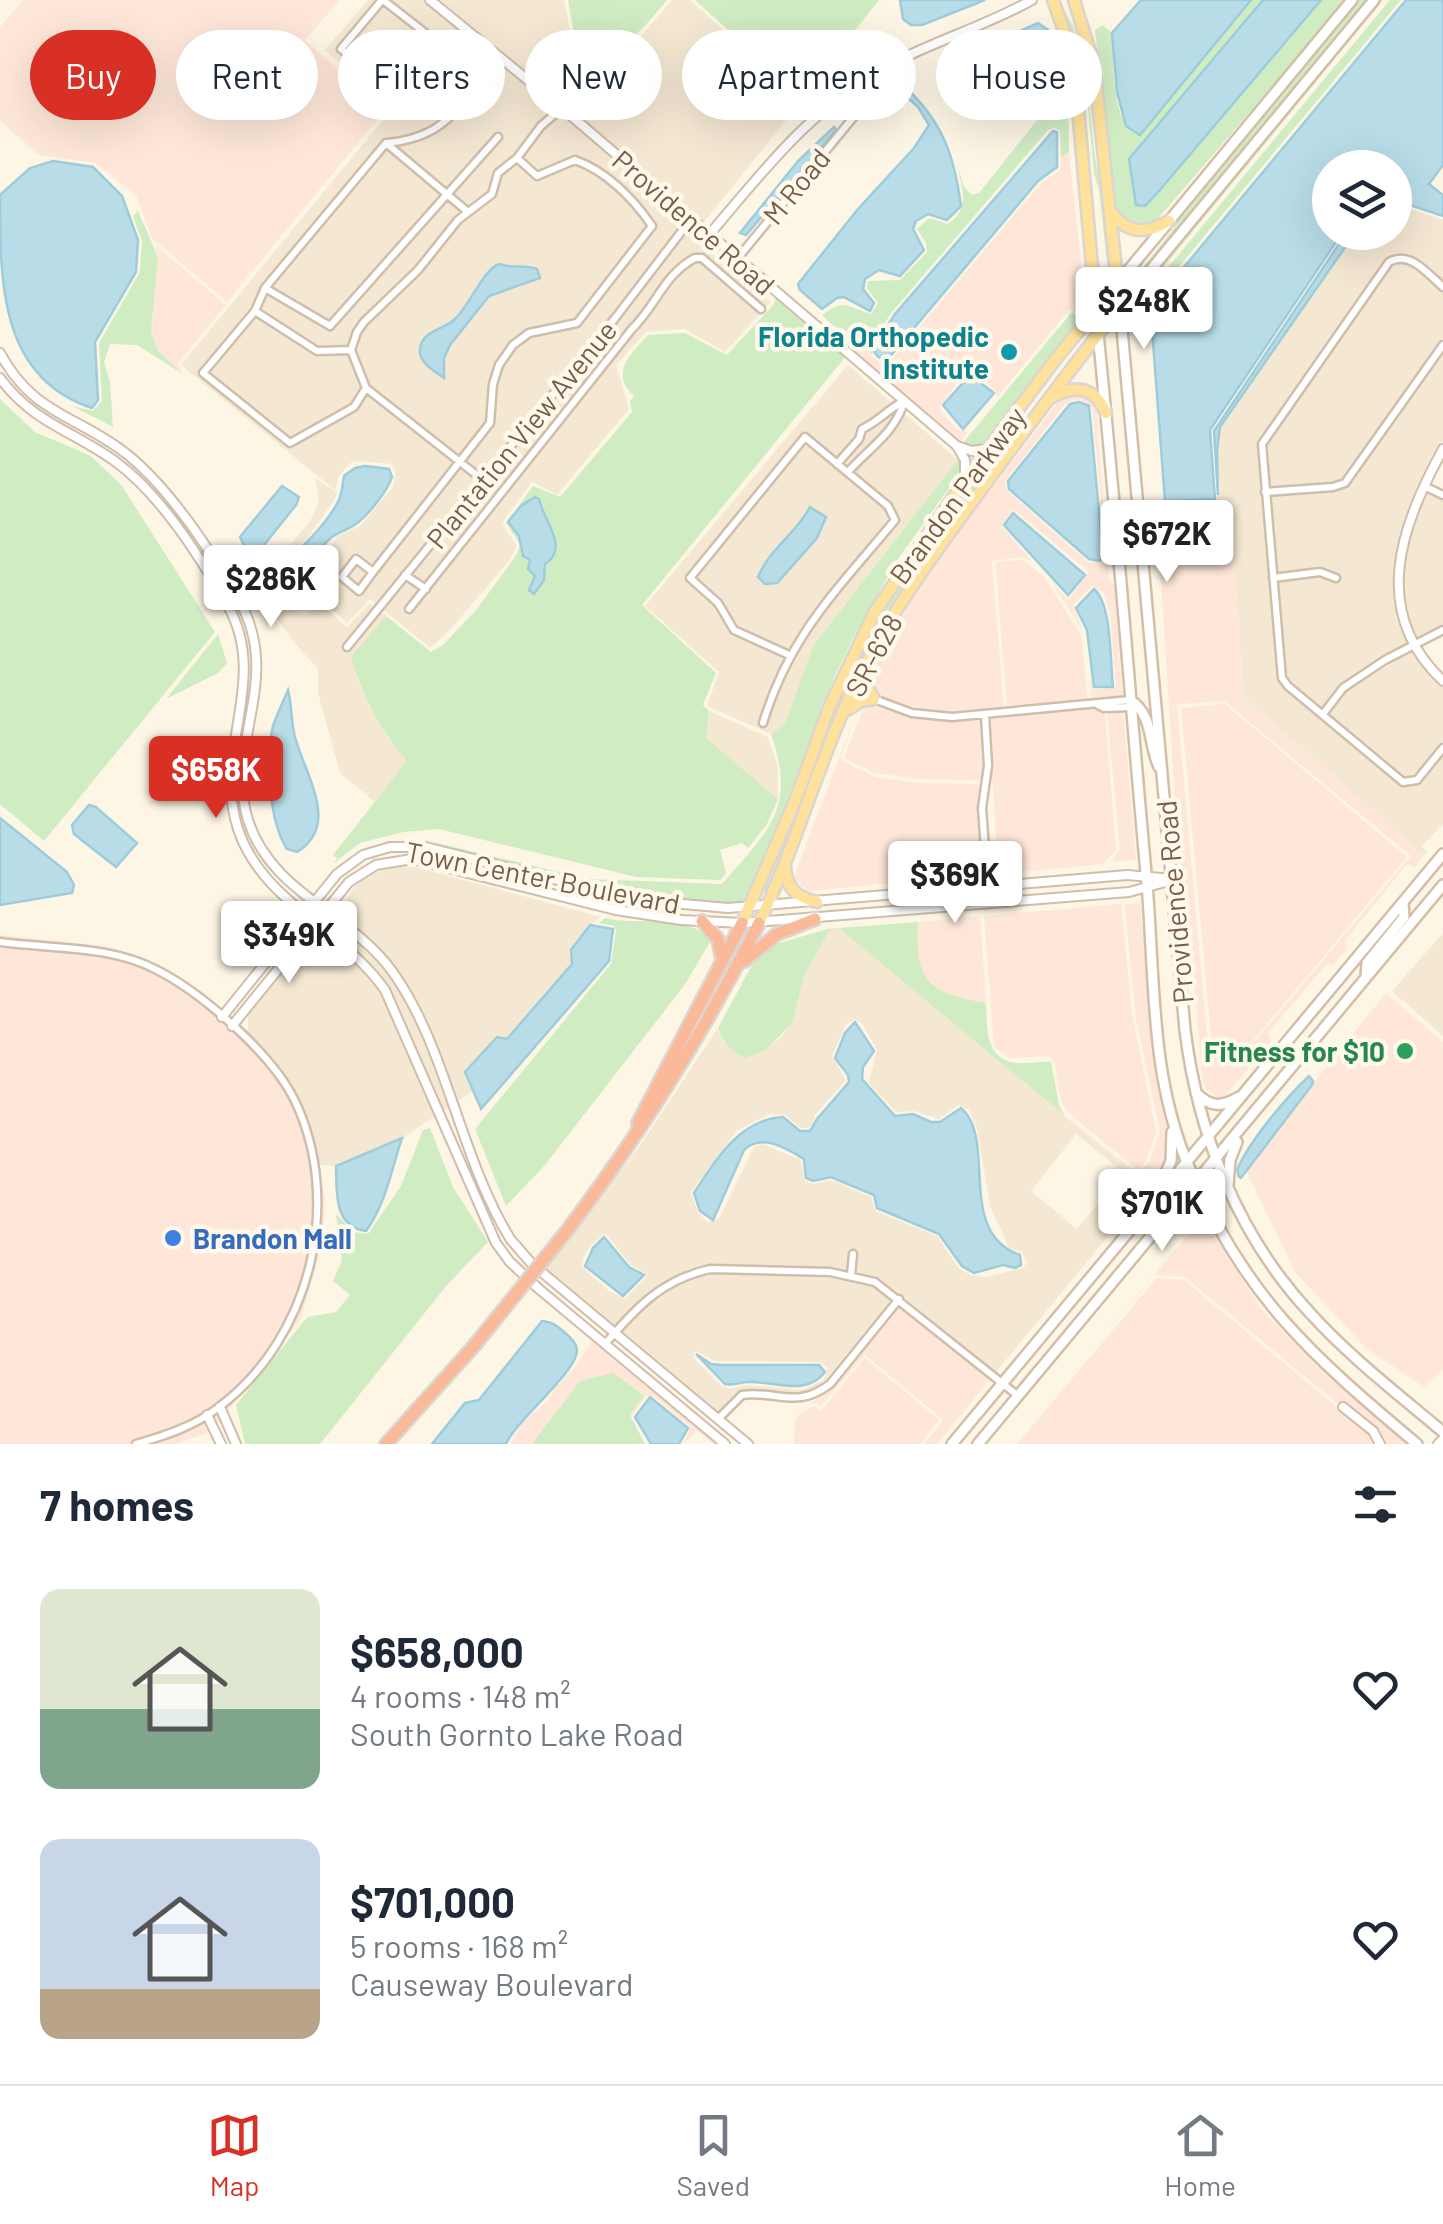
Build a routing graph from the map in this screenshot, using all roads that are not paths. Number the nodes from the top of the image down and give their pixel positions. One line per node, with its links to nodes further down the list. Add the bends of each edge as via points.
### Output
1 (382, 0): 8 (street); 9 (street)
2 (430, 0): 10 (street, Providence Road)
3 (1032, 0): 23 (street, via 852,88 788,143)
4 (1052, 0): 29 (main road, Providence Road, via 1074,63)
5 (1074, 0): 19 (main road, Providence Road, via 1091,51)
6 (1352, 0): 22 (main road, Brandon Parkway)
7 (1374, 0): 28 (main road, Brandon Parkway)
8 (357, 30)
9 (421, 30)
10 (525, 78)
11 (447, 120): 16 (street, via 405,142)
12 (549, 120): 17 (street)
13 (576, 120): 21 (street, Providence Road)
14 (851, 120): 24 (street, M Road)
15 (498, 137): 18 (street)
16 (386, 143): 18 (street); 26 (street)
17 (517, 158): 20 (street, via 498,174 492,194); 51 (street, via 537,176 575,160 595,167 652,226 577,323 529,334 513,345 493,384 490,423)
18 (449, 194): 20 (street); 26 (street, via 330,326)
19 (1110, 210): 22 (main road, via 1134,231); 25 (main road, Providence Road)
20 (468, 212): 36 (street, via 364,322)
21 (692, 219): 23 (street, Providence Road); 32 (street, Plantation View Avenue)
22 (1169, 221): 25 (main road, Brandon Parkway)
23 (709, 235): 24 (street, Providence Road)
24 (737, 259): 41 (street, Providence Road)
25 (1117, 284): 28 (main road, Providence Road); 29 (main road, Brandon Parkway)
26 (265, 288): 31 (street)
27 (1443, 288): 57 (street, via 1407,258 1385,266 1262,444)
28 (1120, 307): 34 (main road, Brandon Parkway); 78 (main road, Providence Road)
29 (1096, 308): 34 (main road, Providence Road); 48 (main road, Brandon Parkway)
30 (761, 309): 33 (street, via 695,258 667,279)
31 (255, 311): 36 (street, via 317,351); 39 (street, via 203,373 290,443 354,406)
32 (616, 317): 33 (street); 54 (street, Plantation View Avenue)
33 (632, 329): 63 (street)
34 (1098, 334): 40 (main road, Brandon Parkway); 42 (main road, Providence Road)
35 (1443, 345): 57 (street, via 1345,483)
36 (352, 350): 39 (street)
37 (0, 353): 85 (street, via 42,404 106,440 152,477 238,597 258,667 242,766 247,818 273,866)
38 (0, 378): 92 (street, via 39,418 99,450 145,487 226,603 240,634 246,676 230,762 234,815 260,871)
39 (366, 388): 51 (street)
40 (1046, 400): 42 (main road, via 1082,389); 50 (main road, Brandon Parkway)
41 (904, 401): 43 (street); 44 (street); 46 (street, Providence Road)
42 (1106, 413): 72 (main road, Providence Road)
43 (872, 426): 44 (street); 45 (street, via 862,428)
44 (881, 438): 47 (street)
45 (859, 439): 47 (street); 52 (street)
46 (957, 446): 48 (street); 55 (street)
47 (871, 448): 53 (street)
48 (989, 448): 55 (main road, Brandon Parkway)
49 (1443, 449): 56 (street)
50 (1010, 452): 69 (main road, SR-628, via 915,580)
51 (460, 462): 54 (street); 59 (street)
52 (837, 464): 53 (street); 68 (street, via 806,437 690,578 718,603 734,630)
53 (848, 473): 68 (street, via 895,520)
54 (483, 480): 60 (street, Plantation View Avenue)
55 (965, 480): 90 (main road, Brandon Parkway, via 892,585 851,659)
56 (1424, 486): 58 (street); 66 (street, via 1405,532 1398,574)
57 (1265, 492): 61 (street)
58 (1443, 495)
59 (373, 572): 59 (street, via 359,590 342,577 356,559)
60 (406, 576): 63 (street); 67 (street, Plantation View Avenue)
61 (1273, 578): 62 (street, via 1320,572); 75 (street, via 1282,678)
62 (1336, 578)
63 (426, 590): 64 (street)
64 (409, 608)
65 (1443, 630): 66 (street)
66 (1415, 645): 70 (street); 75 (street, via 1343,688)
67 (347, 647)
68 (789, 655): 76 (street)
69 (860, 674): 71 (main road); 73 (main road, SR-628)
70 (1443, 681)
71 (874, 699): 73 (main road); 74 (street, via 932,716)
72 (1131, 703): 74 (street, via 1103,700); 78 (main road, via 1146,716); 82 (main road, Providence Road)
73 (842, 714): 80 (main road)
74 (986, 714): 84 (street, via 982,808)
75 (1323, 714): 77 (street, via 1403,782 1417,780)
76 (763, 723)
77 (1443, 748)
78 (1163, 774): 81 (main road, Providence Road)
79 (1443, 854): 87 (main road)
80 (785, 866): 86 (main road, via 794,893); 89 (main road)
81 (1173, 879): 82 (street, Town Center Boulevard); 104 (main road, Providence Road)
82 (1146, 881): 84 (street, Town Center Boulevard, via 1128,874); 88 (street, Town Center Boulevard, via 1129,892); 106 (main road, Providence Road, via 1156,1036)
83 (1443, 885): 101 (main road)
84 (988, 886): 86 (street, Town Center Boulevard); 88 (street)
85 (313, 902): 90 (street, Town Center Boulevard, via 352,862 374,850 413,845 638,900); 91 (street); 92 (street, Town Center Boulevard)
86 (816, 902): 89 (street, Town Center Boulevard)
87 (1403, 902): 101 (main road, via 1404,917 1367,962); 105 (main road)
88 (989, 904): 93 (street, Town Center Boulevard)
89 (767, 906): 90 (street, Town Center Boulevard); 97 (main road)
90 (750, 907): 96 (main road, Brandon Parkway)
91 (325, 912): 94 (street, Town Center Boulevard, via 366,870 412,859 616,910); 95 (street, Town Center Boulevard); 120 (street, via 377,954 401,985 511,1240)
92 (304, 914): 95 (street); 102 (street, Town Center Boulevard)
93 (815, 920): 97 (street, Town Center Boulevard); 100 (highway, via 769,939)
94 (702, 922): 96 (street, Town Center Boulevard); 99 (highway, via 718,939)
95 (316, 923): 103 (street, Town Center Boulevard); 121 (street, via 389,996 496,1242 518,1270)
96 (742, 923): 97 (street, Town Center Boulevard); 99 (highway)
97 (758, 923): 100 (highway)
98 (0, 942): 102 (street, via 133,960 167,976)
99 (722, 961): 111 (highway)
100 (732, 976): 111 (highway)
101 (1366, 978): 107 (main road)
102 (222, 1018): 103 (street)
103 (232, 1026): 124 (street, via 293,1098 314,1151 320,1194 314,1248 292,1315 262,1362)
104 (1195, 1093): 105 (main road, via 1222,1105); 108 (main road, Providence Road)
105 (1246, 1093): 108 (main road)
106 (1172, 1124): 110 (main road, Providence Road); 114 (main road, via 1169,1167)
107 (1242, 1128): 109 (main road); 113 (main road)
108 (1208, 1139): 109 (main road, Providence Road); 110 (main road)
109 (1216, 1161): 112 (main road); 113 (main road, Providence Road)
110 (1187, 1164): 112 (main road, Providence Road); 114 (main road)
111 (603, 1184): 132 (highway, bridge)
112 (1196, 1184): 115 (main road); 116 (main road, Providence Road)
113 (1228, 1188): 128 (main road, Providence Road, via 1258,1245 1312,1316)
114 (1147, 1210): 122 (main road)
115 (1164, 1222): 116 (main road, via 1192,1214); 123 (main road)
116 (1217, 1225): 138 (main road, Providence Road, via 1288,1328)
117 (853, 1254): 118 (street)
118 (851, 1276): 119 (street, via 876,1282); 120 (street, via 710,1268 650,1295)
119 (899, 1299): 122 (street); 127 (street, via 820,1392 796,1400 747,1394)
120 (615, 1333): 121 (street); 127 (street)
121 (605, 1344): 133 (street)
122 (1001, 1383): 123 (street); 135 (main road)
123 (1017, 1396): 136 (main road)
124 (220, 1407): 126 (street); 131 (street)
125 (1344, 1407): 137 (street)
126 (207, 1415): 129 (street); 130 (street)
127 (718, 1419): 134 (street)
128 (1441, 1438)
129 (136, 1444)
130 (221, 1444)
131 (236, 1444)
132 (386, 1444)
133 (725, 1444)
134 (748, 1444)
135 (952, 1444)
136 (978, 1444)
137 (1380, 1444)
138 (1417, 1444)

